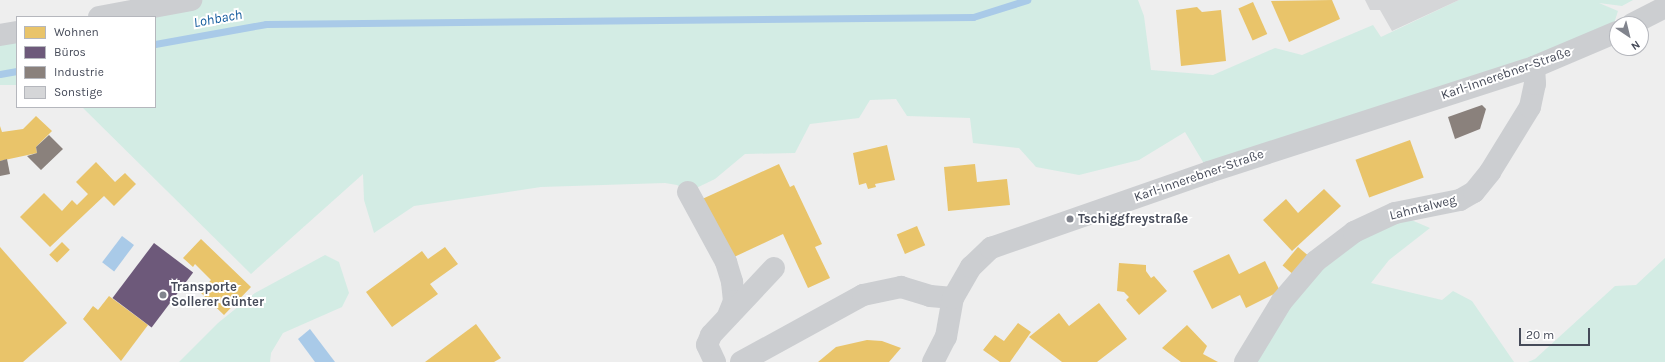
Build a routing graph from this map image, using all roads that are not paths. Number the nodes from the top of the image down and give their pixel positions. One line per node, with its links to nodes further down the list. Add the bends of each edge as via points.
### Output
1 (191, 0): 3 (street)
2 (1662, 14): 4 (street)
3 (104, 16)
4 (1649, 18)
5 (16, 32): 6 (street)
6 (0, 35)
7 (1609, 35): 8 (street, Karl-Innerebner-Straße)
8 (1534, 67): 11 (street, Karl-Innerebner-Straße, via 1209,172 991,248 971,267); 16 (street, Lahntalweg, via 1536,84 1530,107 1490,172 1474,192 1460,200 1395,213 1354,232 1316,261 1282,301)
9 (688, 192): 12 (street, via 726,262 734,301)
10 (774, 268): 12 (street)
11 (953, 298): 14 (street, via 930,296 901,287 863,295); 15 (street, via 946,337)
12 (728, 316): 13 (street, via 711,335 707,345)
13 (715, 362)
14 (741, 362)
15 (933, 362)
16 (1245, 362)

